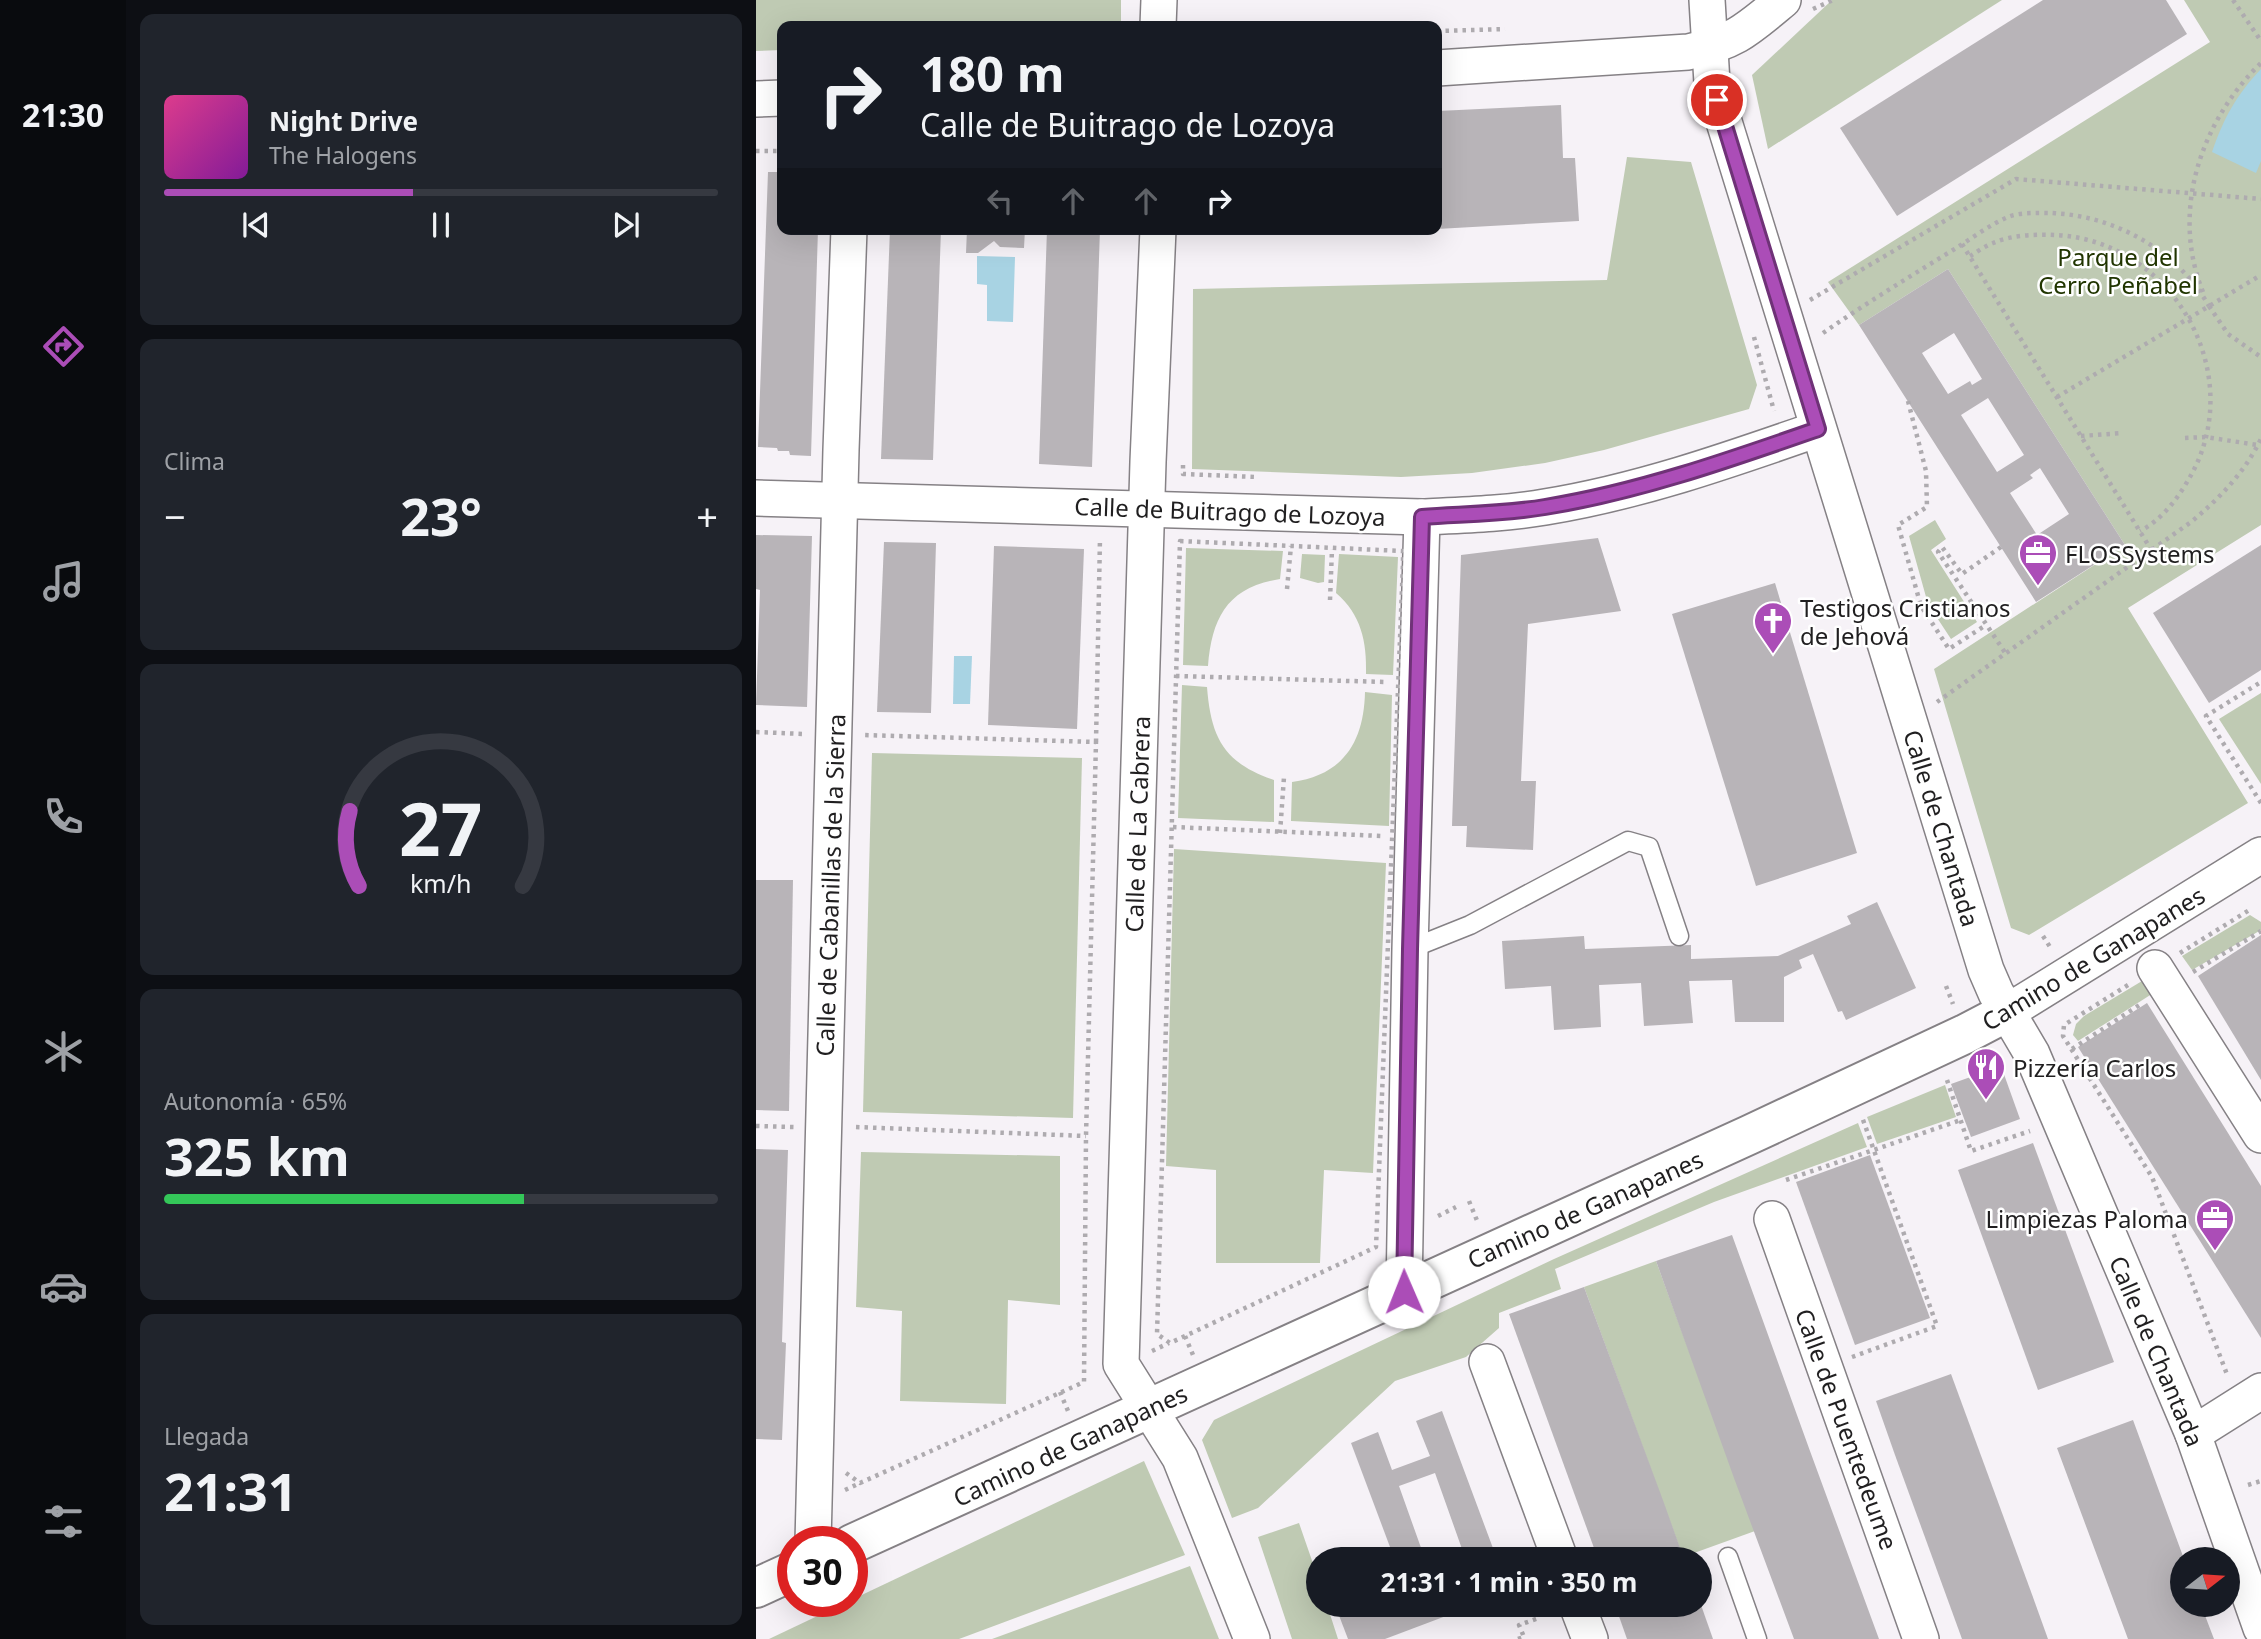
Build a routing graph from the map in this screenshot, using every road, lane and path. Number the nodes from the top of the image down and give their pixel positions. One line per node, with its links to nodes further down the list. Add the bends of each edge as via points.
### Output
1 (1158, 0): 6 (street)
2 (1707, 0): 8 (street, Calle de Chantada)
3 (1833, 0): 5 (path)
4 (2233, 0): 7 (path)
5 (1796, 6): 8 (street)
6 (1158, 21)
7 (2261, 41)
8 (1708, 48): 10 (street); 31 (street, Calle de Chantada, via 1712,83)
9 (2261, 63): 15 (path, via 2226,102 2211,128)
10 (1442, 68)
11 (777, 98): 12 (street)
12 (756, 99)
13 (756, 151): 14 (path)
14 (777, 151)
15 (2191, 194): 16 (path); 22 (path, via 2016,179); 23 (path, via 2192,248)
16 (2261, 199)
17 (849, 235): 41 (street, Calle de Cabanillas de la Sierra)
18 (1158, 235): 42 (street, Calle de La Cabrera)
19 (1962, 244): 20 (path); 23 (path, via 2010,216 2048,213 2093,219 2155,247 2200,290); 26 (path)
20 (1970, 256): 24 (path, via 1994,242 2042,234 2087,240 2111,247 2142,265 2168,288); 28 (path)
21 (2261, 275): 23 (path)
22 (1807, 303)
23 (2209, 306): 24 (path); 27 (path, via 2228,334)
24 (2189, 318): 28 (path); 34 (path, via 2210,386)
25 (1752, 332): 30 (path, via 1776,411)
26 (1818, 336)
27 (2261, 357)
28 (2057, 397): 33 (path)
29 (1908, 401): 52 (path, via 1926,471 1927,507 1899,525 1922,607 1949,649)
30 (1764, 415)
31 (1818, 429): 43 (street, Calle de Buitrago de Lozoya, via 1716,464 1593,498 1534,509); 71 (street, Calle de Chantada, via 1986,970)
32 (2122, 433): 33 (path)
33 (2081, 436): 44 (path)
34 (2205, 437): 35 (path); 37 (path); 44 (path, via 2185,488 2166,512)
35 (2185, 438)
36 (2261, 439): 37 (path)
37 (2258, 445): 49 (path, via 2220,498)
38 (1183, 464): 39 (path, via 1183,474)
39 (1268, 478)
40 (756, 498): 41 (street, Calle de Buitrago de Lozoya)
41 (840, 501): 42 (street, Calle de Buitrago de Lozoya); 92 (street, Calle de Cabanillas de la Sierra)
42 (1147, 509): 43 (street, Calle de Buitrago de Lozoya); 87 (street, Calle de La Cabrera, via 1121,1364)
43 (1422, 517): 69 (street)
44 (2140, 531): 49 (path)
45 (1087, 538): 61 (path, via 1100,538)
46 (1291, 546): 48 (path); 50 (path); 54 (path, via 1180,541)
47 (2001, 547): 52 (path, via 1962,574 1942,547 1938,552)
48 (1332, 549): 51 (path); 55 (path, via 1403,551)
49 (2152, 551): 53 (path)
50 (1287, 589)
51 (1329, 600)
52 (1986, 625): 53 (path)
53 (2006, 654): 57 (path)
54 (1176, 676): 55 (path); 64 (path)
55 (1400, 682): 66 (path)
56 (2261, 682): 63 (path, via 2206,716)
57 (1937, 703)
58 (864, 722): 61 (path, via 863,735)
59 (756, 733): 60 (path)
60 (812, 734)
61 (1096, 742): 79 (path)
62 (1284, 777): 65 (path)
63 (2261, 803)
64 (1173, 827): 65 (path); 66 (path, via 1157,1334 1170,1343 1376,1247)
65 (1280, 833): 66 (path)
66 (1393, 836)
67 (2261, 855): 71 (street, Camino de Ganapanes)
68 (1679, 936): 69 (lane, via 1649,847 1628,841 1470,925)
69 (1410, 949): 83 (street)
70 (2155, 968): 78 (street)
71 (2008, 1011): 83 (street, Camino de Ganapanes); 88 (street, Calle de Chantada, via 2032,1054)
72 (2063, 1036): 86 (path, via 2152,1177)
73 (1947, 1080): 76 (path)
74 (855, 1113): 79 (path, via 855,1127)
75 (1862, 1116): 80 (path)
76 (1961, 1120): 77 (path, via 1971,1151); 80 (path)
77 (2035, 1130)
78 (2261, 1135)
79 (1086, 1136): 89 (path, via 1084,1381 860,1483)
80 (1874, 1150): 81 (path); 84 (path, via 1937,1326)
81 (1786, 1180)
82 (1772, 1219): 105 (street, Calle de Puentedeume)
83 (1404, 1292): 87 (street, Camino de Ganapanes)
84 (1840, 1361)
85 (1487, 1362): 94 (street)
86 (2246, 1387): 88 (street)
87 (1150, 1410): 93 (street, Camino de Ganapanes); 101 (street, Calle de La Cabrera, via 1180,1458)
88 (2193, 1434): 100 (street, Calle de Chantada)
89 (842, 1470)
90 (2261, 1481): 91 (path)
91 (2248, 1485)
92 (813, 1526)
93 (868, 1538)
94 (1556, 1547)
95 (1728, 1557): 104 (lane)
96 (777, 1579): 97 (street)
97 (756, 1588)
98 (1582, 1617): 103 (street)
99 (1539, 1618): 102 (path, via 1519,1625 1524,1637)
100 (2261, 1628)
101 (1252, 1639)
102 (1518, 1639)
103 (1590, 1639)
104 (1757, 1639)
105 (1921, 1639)

